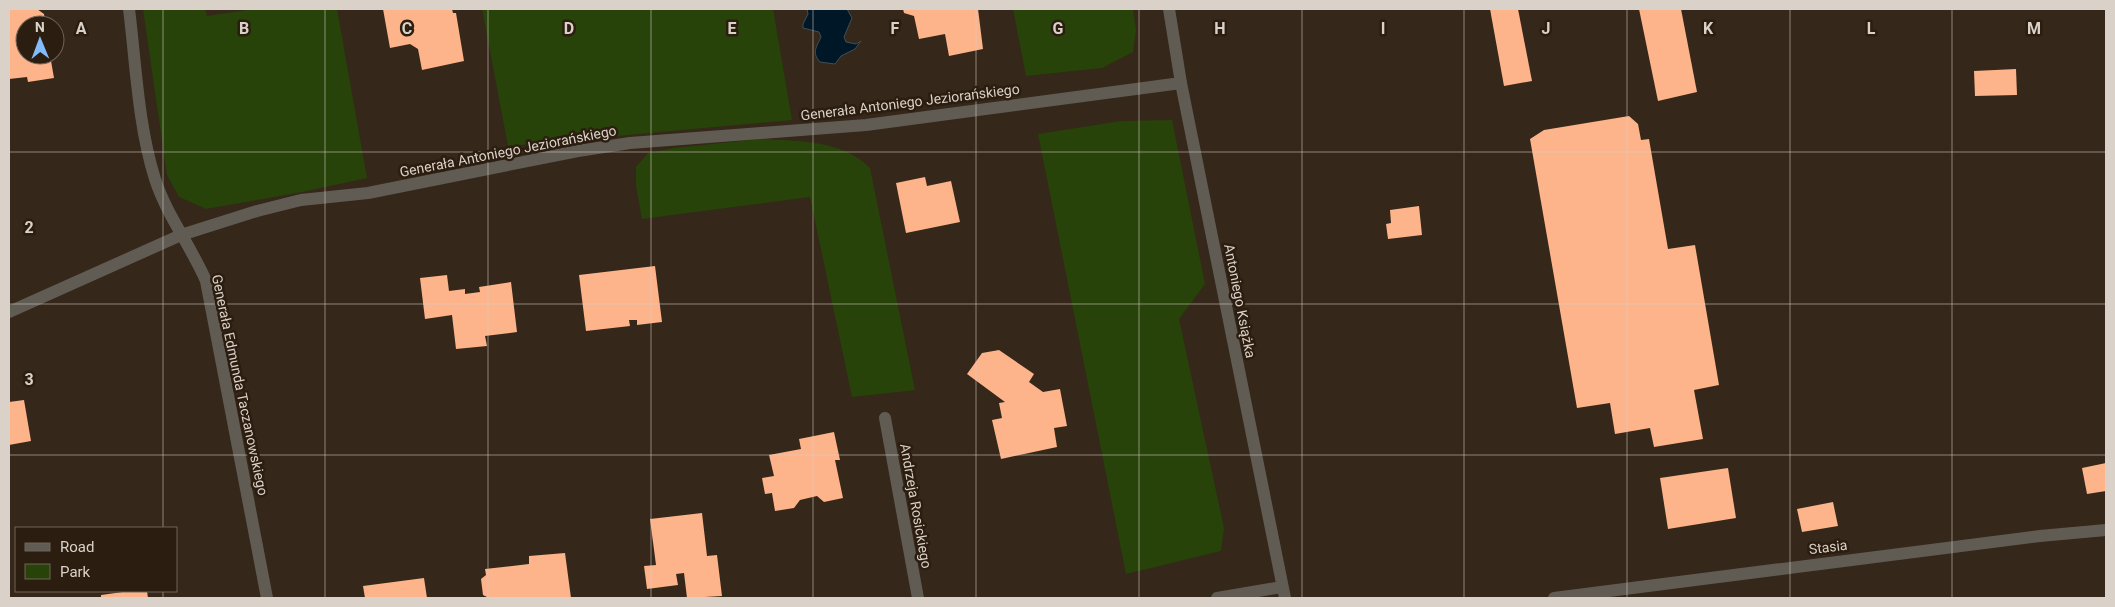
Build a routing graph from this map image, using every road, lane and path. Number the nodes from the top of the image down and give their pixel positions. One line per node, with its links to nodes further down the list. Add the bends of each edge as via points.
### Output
1 (129, 9): 4 (street, Generała Edmunda Taczanowskiego, via 149,153 166,207)
2 (1169, 9): 3 (street, Antoniego Książka)
3 (1181, 83): 4 (street, Generała Antoniego Jeziorańskiego, via 866,125 578,151 368,193 301,200); 8 (street, Antoniego Książka)
4 (181, 235): 5 (street, Generała Antoniego Jeziorańskiego); 9 (street, Generała Edmunda Taczanowskiego, via 195,255 206,281)
5 (9, 312)
6 (885, 418): 10 (street, Andrzeja Rosickiego)
7 (2106, 530): 12 (street, Stasia, via 2020,538)
8 (1283, 593): 11 (street)
9 (267, 598)
10 (918, 598)
11 (1217, 598)
12 (1554, 598)

